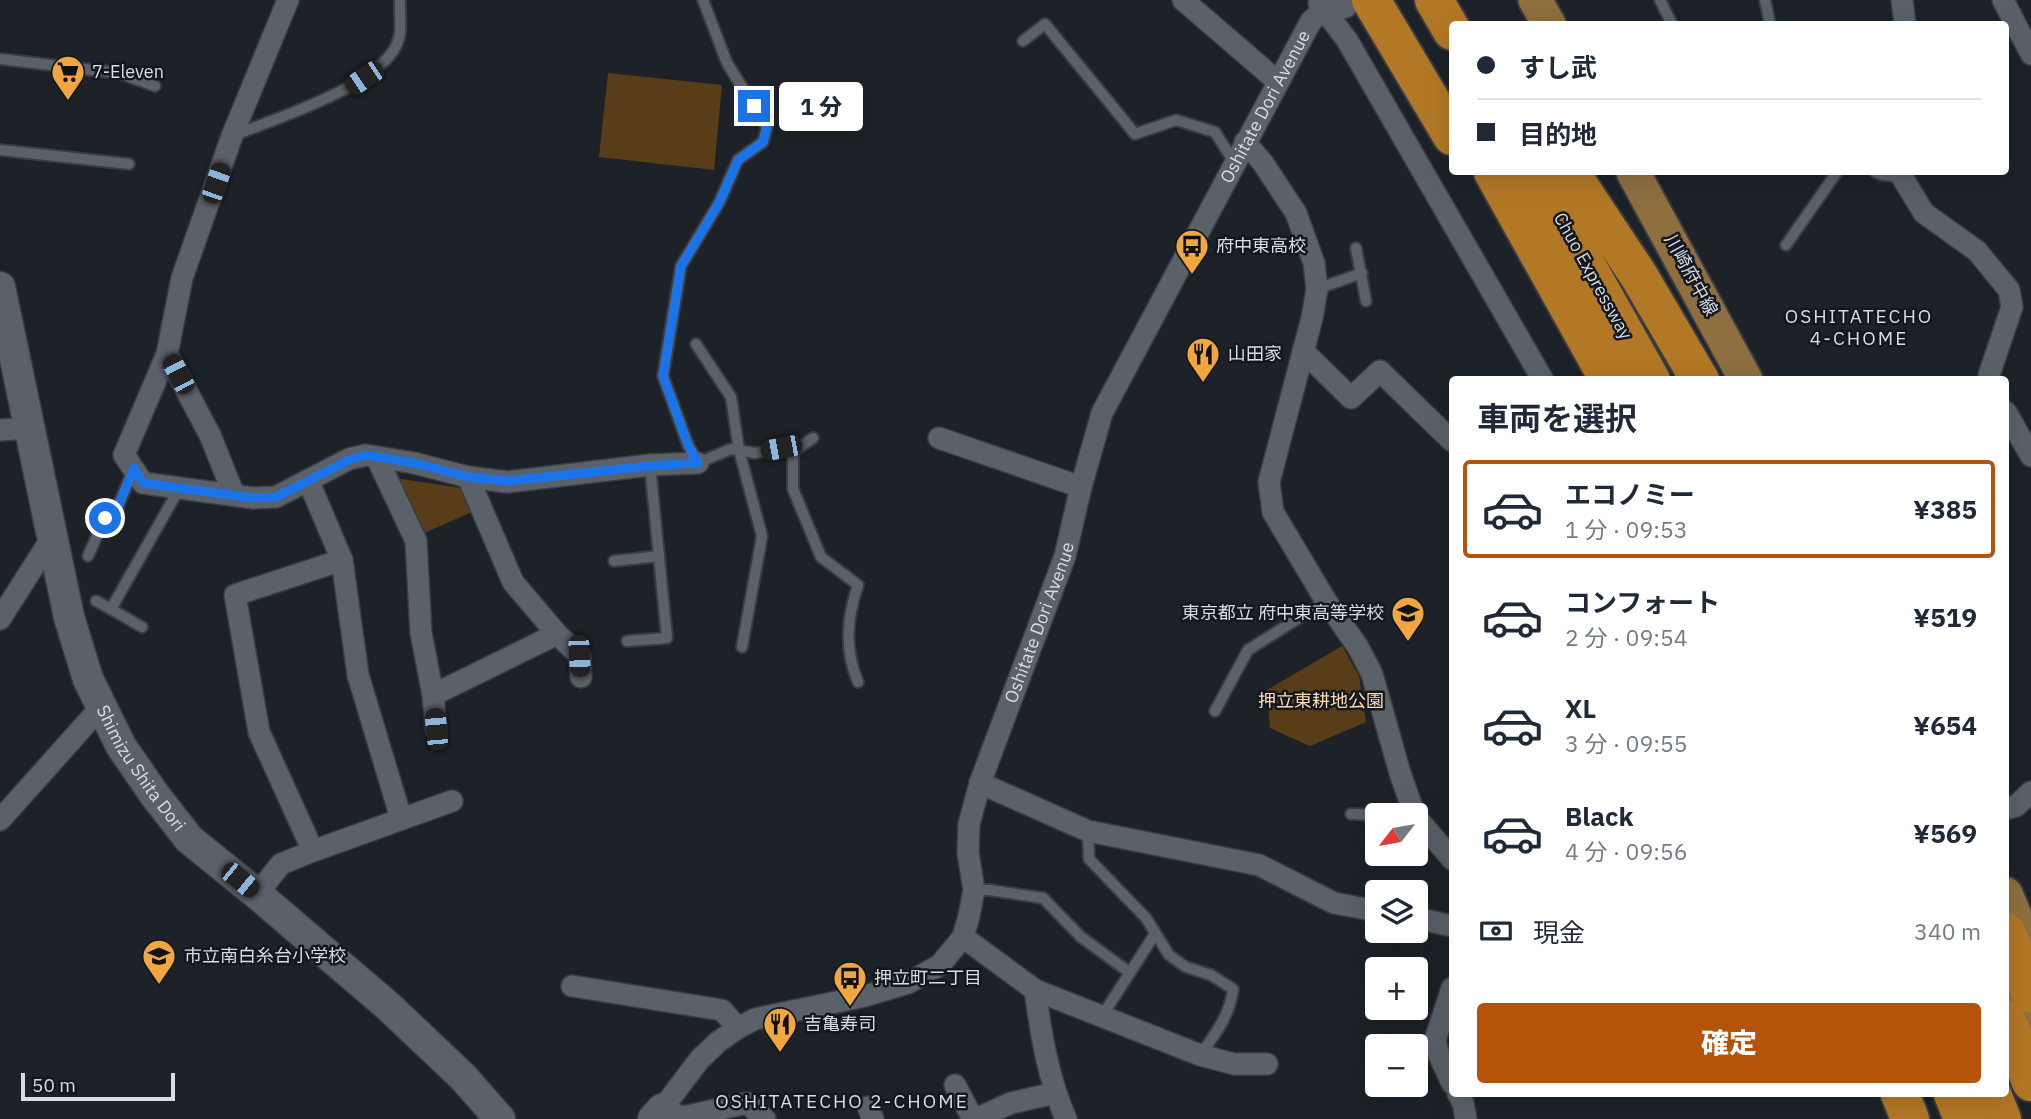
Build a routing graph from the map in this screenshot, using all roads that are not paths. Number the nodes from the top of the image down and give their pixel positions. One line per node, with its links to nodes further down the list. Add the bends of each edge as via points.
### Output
1 (288, 0): 27 (street)
2 (400, 0): 27 (lane, via 399,39 381,66 347,89)
3 (703, 0): 65 (lane, via 727,63 767,127 763,142 738,160 719,203 681,266 663,376)
4 (1183, 0): 23 (street)
5 (1393, 0): 25 (highway)
6 (1434, 0): 19 (highway)
7 (1458, 0): 14 (highway)
8 (1535, 0): 15 (main road)
9 (1660, 0): 16 (lane)
10 (1765, 0): 17 (lane)
11 (1902, 0): 18 (street)
12 (2003, 0): 21 (street)
13 (1340, 5): 23 (street, Oshitate Dori Avenue, via 1311,21); 26 (highway); 48 (street, via 1347,40)
14 (1471, 21)
15 (1547, 21)
16 (1670, 21)
17 (1769, 21)
18 (1905, 21)
19 (1449, 26)
20 (1023, 41): 30 (lane, via 1045,24 1135,134 1176,120 1215,132)
21 (2031, 54)
22 (0, 60): 24 (lane, via 118,73)
23 (1277, 81): 28 (street, Oshitate Dori Avenue)
24 (155, 86)
25 (1449, 94)
26 (1449, 132)
27 (232, 136): 47 (street, via 182,278)
28 (1245, 142): 30 (street, Oshitate Dori Avenue); 43 (street, via 1296,212 1314,263)
29 (0, 149): 31 (lane)
30 (1234, 162): 70 (street, Oshitate Dori Avenue, via 1102,413)
31 (129, 164)
32 (1476, 175): 49 (highway, via 1555,320)
33 (1495, 175): 50 (highway, Chuo Expressway)
34 (1536, 175): 51 (highway, Chuo Expressway)
35 (1572, 175): 52 (highway)
36 (1635, 175): 53 (main road, 川崎府中線)
37 (1835, 175): 39 (lane)
38 (1902, 175): 54 (street, via 1924,213 1977,251 2009,290 2012,307)
39 (1786, 244)
40 (1356, 248): 41 (lane)
41 (1362, 273): 43 (lane); 44 (lane)
42 (0, 287): 56 (street, Shimizu Shita Dori)
43 (1317, 289): 46 (street)
44 (1366, 301)
45 (696, 344): 62 (lane, via 731,397)
46 (1303, 351): 58 (street, via 1351,398 1380,371); 80 (street, via 1269,482 1273,512)
47 (167, 354): 67 (street, via 126,447 124,456); 72 (street, via 210,435)
48 (1541, 376)
49 (1579, 376)
50 (1607, 376)
51 (1649, 376)
52 (1698, 376)
53 (1744, 376)
54 (1989, 376)
55 (2009, 416): 61 (street)
56 (30, 428): 57 (street); 73 (street, Shimizu Shita Dori)
57 (0, 430)
58 (1449, 437)
59 (813, 438): 63 (lane)
60 (939, 438): 70 (street)
61 (2028, 445)
62 (739, 450): 63 (lane, via 755,453 781,448); 65 (lane, via 730,449); 86 (lane, via 762,536)
63 (793, 452): 88 (lane, via 793,489 821,557 858,585 847,634 850,664)
64 (377, 458): 68 (street); 69 (street, via 366,455 349,460); 89 (street, via 416,541 421,633)
65 (698, 463): 66 (street)
66 (650, 466): 68 (street, via 507,481); 75 (lane)
67 (134, 468): 71 (street, via 143,483); 74 (lane, via 114,516 105,518)
68 (468, 477): 84 (street, via 513,582)
69 (308, 480): 72 (street, via 276,497); 76 (street)
70 (1081, 487): 93 (street, Oshitate Dori Avenue, via 1065,556)
71 (179, 489): 72 (street); 81 (lane)
72 (234, 495)
73 (53, 536): 78 (street); 90 (street, Shimizu Shita Dori, via 69,617)
74 (88, 556)
75 (659, 556): 77 (lane); 85 (lane, via 667,638)
76 (342, 560): 100 (street, via 358,675); 104 (street, via 235,595 259,732)
77 (614, 561)
78 (7, 590): 82 (street)
79 (96, 601): 81 (lane)
80 (1326, 601): 91 (lane, via 1248,650); 96 (street, via 1372,674)
81 (111, 609): 83 (lane)
82 (0, 619)
83 (142, 627)
84 (557, 634): 87 (street, via 579,656); 89 (street)
85 (627, 641)
86 (742, 647)
87 (580, 677)
88 (858, 682)
89 (433, 695): 92 (street)
90 (101, 707): 101 (street); 107 (street, Shimizu Shita Dori, via 121,746 189,839)
91 (1215, 710)
92 (436, 729)
93 (980, 783): 102 (street); 106 (street, Oshitate Dori Avenue, via 969,824)
94 (2031, 792): 97 (street)
95 (452, 802): 100 (street)
96 (1410, 803)
97 (2009, 808)
98 (1351, 814): 99 (lane)
99 (1365, 815)
100 (401, 818): 104 (street)
101 (0, 820)
102 (1088, 831): 109 (street, via 1259,865 1334,903); 112 (lane, via 1088,859 1146,918)
103 (1428, 831): 105 (street)
104 (313, 850): 107 (street, via 281,864)
105 (1449, 856)
106 (974, 890): 113 (street, Oshitate Dori Avenue); 115 (lane, via 1043,898 1080,937)
107 (257, 894): 137 (street, Shimizu Shita Dori, via 388,1006)
108 (2011, 907): 114 (main road); 119 (highway)
109 (1365, 909)
110 (1428, 921): 111 (street)
111 (1449, 925)
112 (1155, 934): 115 (lane); 125 (lane, via 1169,955 1186,967 1233,989 1221,1025)
113 (963, 937): 117 (street); 122 (street, Oshitate Dori Avenue, via 940,965 908,983)
114 (2031, 953)
115 (1129, 972): 121 (lane)
116 (572, 986): 122 (street, via 722,1010)
117 (1035, 990): 121 (street); 130 (street)
118 (2009, 991): 124 (main road)
119 (2031, 994)
120 (1449, 997): 127 (street, via 1435,1040)
121 (1102, 1016): 125 (street)
122 (738, 1027): 136 (street, Oshitate Dori Avenue, via 700,1059)
123 (2009, 1027): 128 (highway)
124 (2031, 1050)
125 (1200, 1055): 126 (street, via 1234,1064)
126 (1267, 1064)
127 (1449, 1077)
128 (2031, 1082)
129 (955, 1085): 139 (street)
130 (1055, 1093): 139 (street, via 1011,1103); 140 (street)
131 (1459, 1097): 141 (street)
132 (1890, 1097): 142 (street)
133 (1901, 1097): 143 (highway)
134 (1954, 1097): 144 (highway)
135 (1993, 1097): 145 (highway)
136 (657, 1114): 138 (street, via 683,1117 747,1103)
137 (500, 1119)
138 (765, 1119)
139 (974, 1119)
140 (1066, 1119)
141 (1465, 1119)
142 (1899, 1119)
143 (1910, 1119)
144 (1963, 1119)
145 (2002, 1119)

